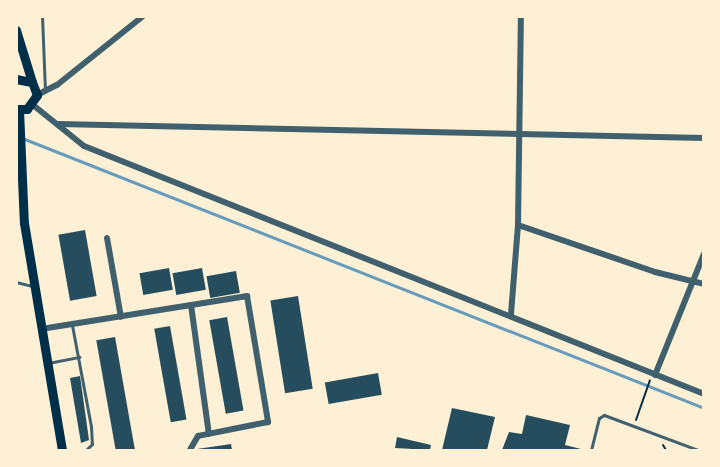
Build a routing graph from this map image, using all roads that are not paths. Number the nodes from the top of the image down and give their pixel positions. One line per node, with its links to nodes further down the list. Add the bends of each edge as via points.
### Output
1 (42, 16): 7 (lane)
2 (143, 16): 7 (street)
3 (521, 16): 11 (street)
4 (16, 30): 6 (main road)
5 (16, 79): 6 (main road)
6 (32, 82): 7 (main road)
7 (41, 94): 8 (main road)
8 (33, 105): 9 (main road); 10 (street)
9 (18, 109): 19 (main road, via 19,164)
10 (58, 124): 11 (street); 21 (street, via 84,146)
11 (520, 133): 12 (street); 13 (street)
12 (704, 138)
13 (518, 225): 17 (street); 21 (street)
14 (107, 238): 22 (street)
15 (704, 254): 17 (street)
16 (16, 282): 19 (lane)
17 (693, 282): 18 (street); 27 (street)
18 (704, 284)
19 (33, 286): 24 (main road)
20 (191, 305): 22 (street); 29 (street); 29 (street, via 247,296 268,422)
21 (510, 314): 27 (street)
22 (121, 317): 23 (street)
23 (72, 326): 24 (street); 25 (lane)
24 (41, 329): 26 (main road)
25 (79, 357): 26 (lane); 31 (lane, via 91,426 92,444)
26 (46, 363): 30 (main road)
27 (653, 375): 28 (street)
28 (704, 394)
29 (209, 434): 32 (street, via 198,436)
30 (62, 450)
31 (86, 450)
32 (190, 450)
33 (591, 450): 34 (lane, via 599,418 604,415)
34 (698, 450)

